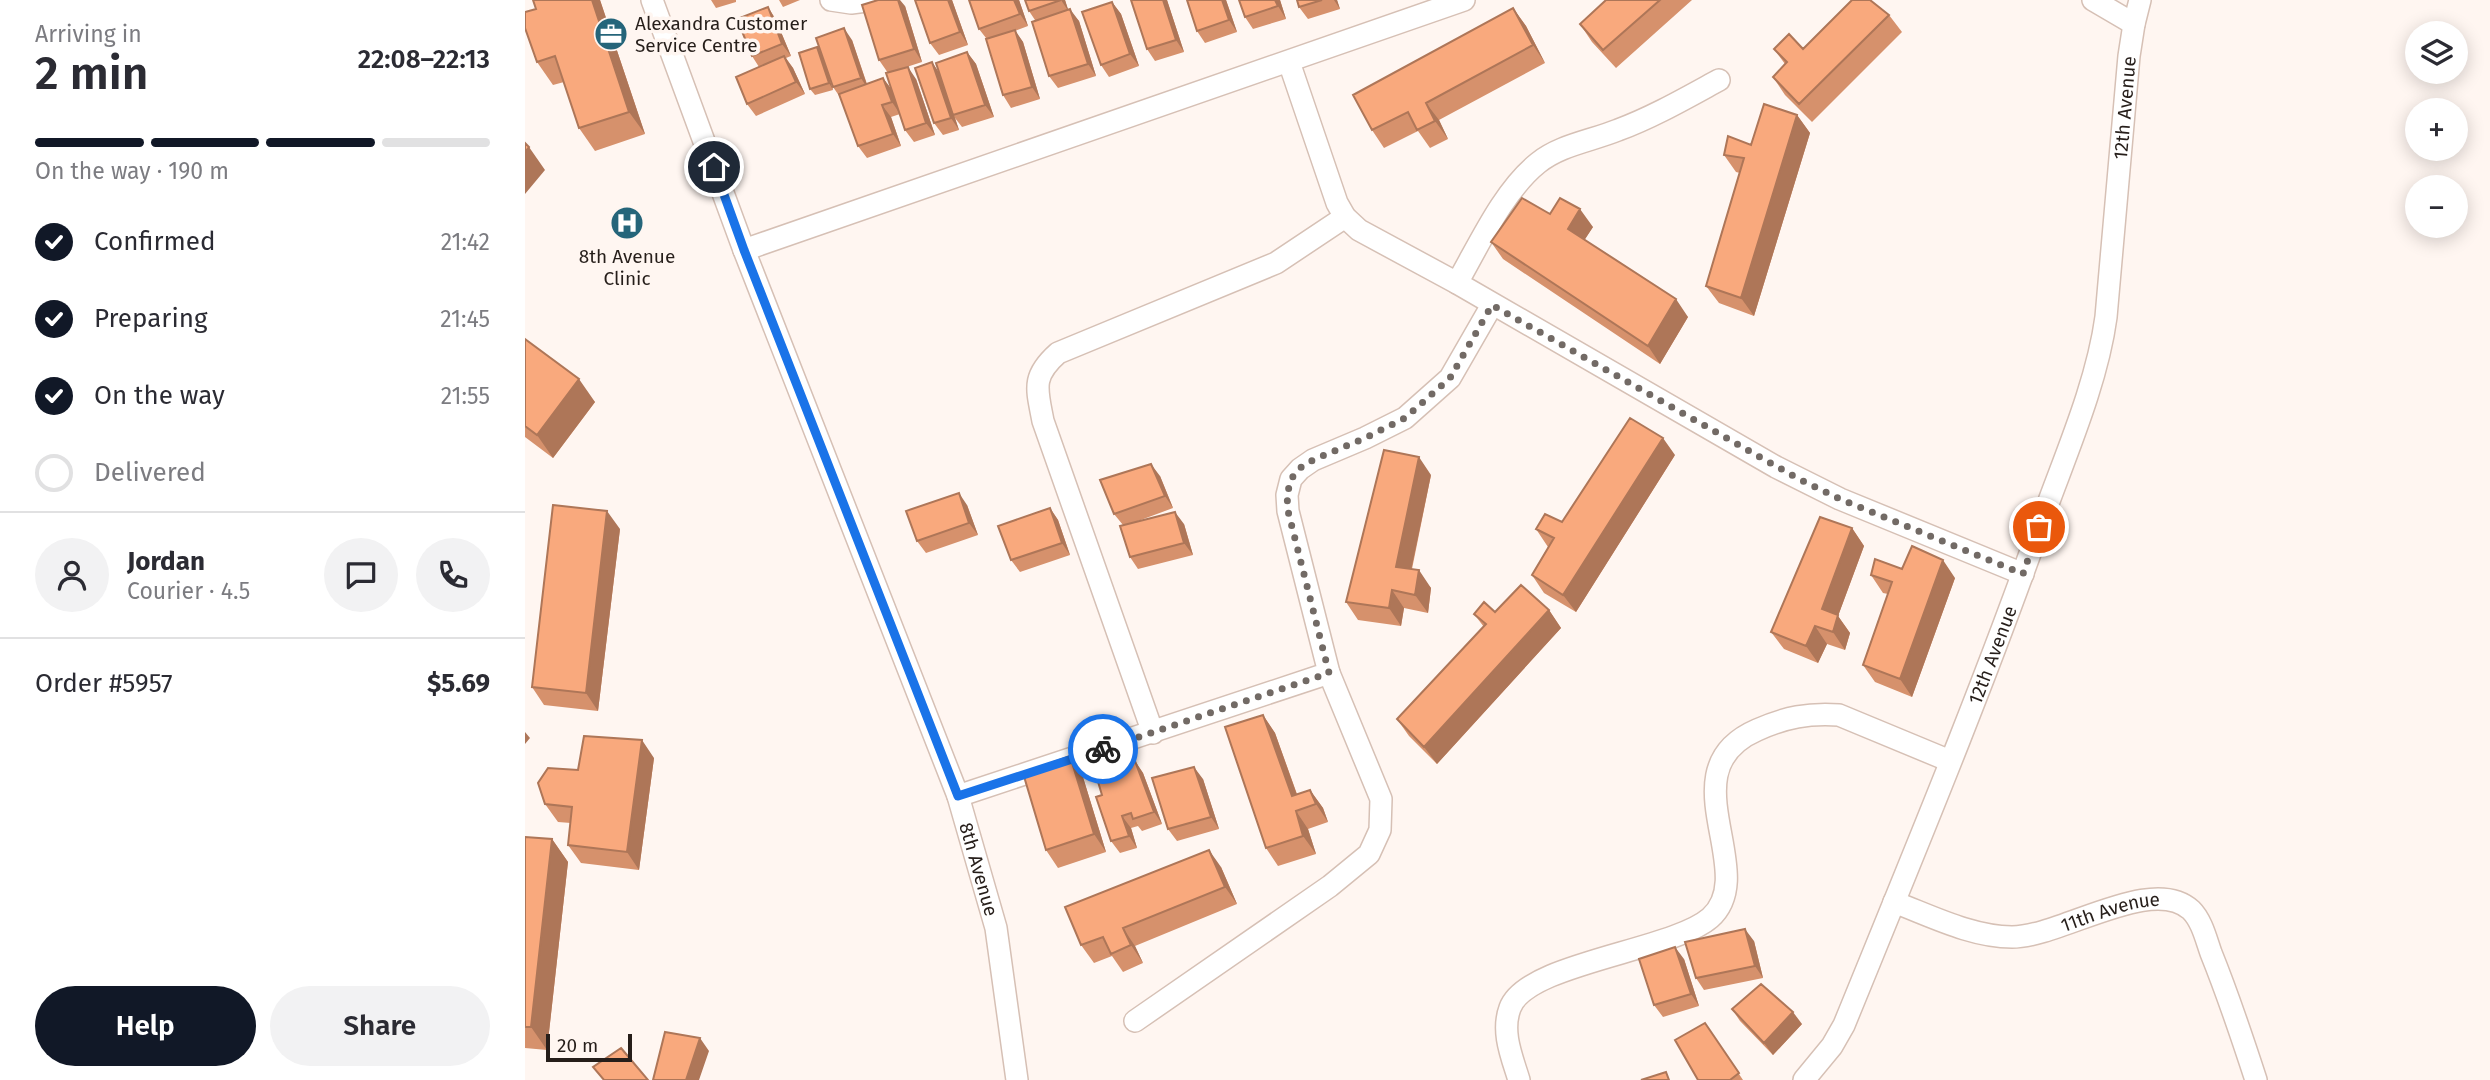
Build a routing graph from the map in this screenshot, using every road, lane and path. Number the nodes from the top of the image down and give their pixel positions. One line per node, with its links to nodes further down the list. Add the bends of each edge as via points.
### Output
1 (652, 0): 11 (street, 8th Avenue)
2 (831, 0): 3 (street, via 851,4)
3 (874, 0)
4 (2093, 0): 7 (street)
5 (2140, 0): 7 (street, 12th Avenue)
6 (1457, 1): 8 (street)
7 (2134, 24): 14 (street, 12th Avenue, via 2103,340)
8 (1289, 62): 10 (street, via 1336,203); 11 (street)
9 (1719, 80): 12 (street, via 1641,120 1539,162 1509,195)
10 (1345, 217): 12 (street, via 1359,230); 16 (street, via 1276,263 1058,353 1044,365 1038,381 1043,421)
11 (744, 250): 18 (street, 8th Avenue)
12 (1457, 283): 13 (street)
13 (1492, 305): 14 (street, via 1797,478); 15 (street, via 1450,378 1405,418 1313,460 1291,479 1288,511)
14 (2023, 574): 17 (street, 12th Avenue)
15 (1329, 673): 16 (street); 20 (street, via 1381,799 1380,830 1369,854)
16 (1153, 733): 18 (street)
17 (1950, 761): 19 (street, 12th Avenue); 22 (street, via 1839,715 1812,713 1788,719 1734,743 1720,762 1716,781 1726,885 1722,903 1710,919 1692,929 1536,983 1518,994 1507,1027)
18 (958, 796): 21 (street, 8th Avenue, via 996,928)
19 (1894, 902): 23 (street, 12th Avenue, via 1844,1025); 24 (street, 11th Avenue, via 1963,928 2011,937 2059,928 2133,901 2163,898 2177,902 2200,923)
20 (1135, 1021)
21 (1017, 1080)
22 (1519, 1080)
23 (1804, 1080)
24 (2256, 1080)

